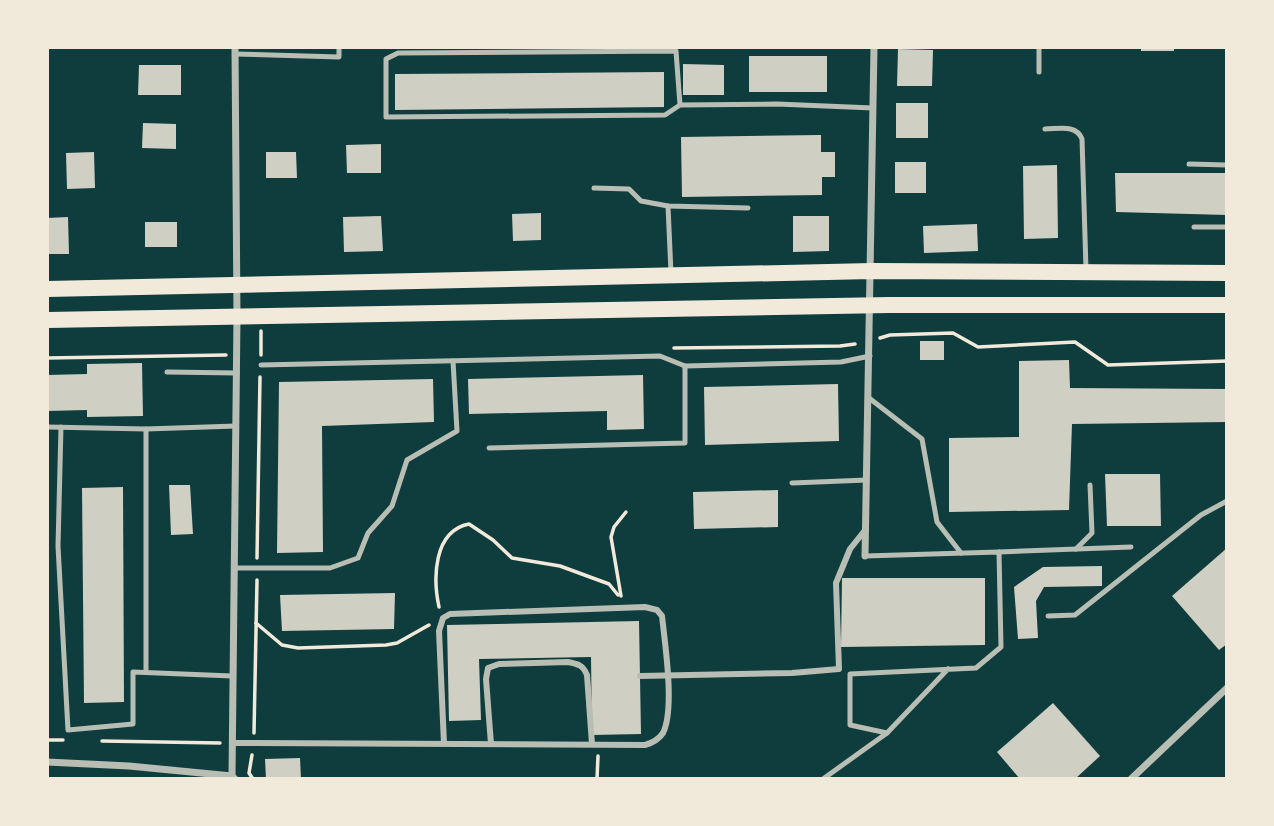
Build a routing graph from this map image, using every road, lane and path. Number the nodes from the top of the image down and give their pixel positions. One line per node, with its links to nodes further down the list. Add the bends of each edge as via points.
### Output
1 (340, 47): 4 (lane, via 340,57)
2 (874, 47): 7 (street)
3 (1039, 47): 5 (lane)
4 (235, 51): 20 (street)
5 (1040, 72)
6 (680, 105): 6 (lane, via 665,115 386,117 386,59 398,53 676,51); 7 (lane)
7 (873, 108): 16 (street)
8 (1045, 129): 17 (lane, via 1080,132)
9 (1189, 164): 10 (lane)
10 (1227, 164)
11 (594, 188): 12 (lane, via 629,189 642,201)
12 (668, 206): 13 (lane); 19 (lane)
13 (748, 208)
14 (1194, 227): 15 (lane)
15 (1227, 227)
16 (872, 271): 17 (main road); 19 (main road); 23 (street)
17 (1086, 272): 18 (main road)
18 (1227, 273)
19 (671, 276): 20 (main road)
20 (237, 286): 21 (main road); 25 (street)
21 (47, 289)
22 (1227, 305): 23 (main road)
23 (871, 306): 24 (main road); 27 (street)
24 (261, 316): 25 (main road); 31 (path)
25 (237, 317): 26 (main road); 34 (street)
26 (47, 320)
27 (870, 356): 32 (lane, via 841,362); 35 (street)
28 (113, 357): 29 (path)
29 (47, 359)
30 (453, 361): 31 (lane); 32 (lane, via 660,356); 55 (lane, via 457,431 407,460 392,506 368,533 358,558 330,568)
31 (261, 365): 55 (path)
32 (685, 366): 40 (lane, via 685,443)
33 (167, 372): 34 (lane)
34 (237, 373): 36 (street)
35 (869, 398): 41 (street); 52 (lane, via 922,439 937,522)
36 (236, 426): 39 (lane); 54 (street)
37 (47, 427): 38 (lane)
38 (61, 427): 39 (lane); 48 (lane)
39 (146, 429): 60 (lane)
40 (489, 448)
41 (867, 480): 42 (lane); 46 (street)
42 (792, 483)
43 (1090, 485): 50 (lane, via 1092,533)
44 (1227, 501): 56 (lane, via 1201,515 1075,615)
45 (626, 512): 57 (path, via 611,537 621,598 609,584 560,566 512,558 469,524 460,526 449,534 440,551 436,572)
46 (866, 529): 53 (street); 62 (street, via 850,549 836,583 839,669)
47 (47, 546): 48 (lane)
48 (58, 546): 60 (lane, via 68,730 133,724 133,672)
49 (1131, 547): 50 (lane)
50 (1076, 549): 51 (lane)
51 (999, 552): 52 (lane); 59 (lane, via 1001,647 975,668)
52 (961, 553): 53 (lane)
53 (866, 556)
54 (234, 568): 55 (lane); 61 (street)
55 (257, 568): 58 (path)
56 (1048, 616)
57 (442, 622): 58 (path, via 386,645 298,648 282,645); 70 (street, via 450,614 576,608 657,610 662,616 668,678 662,736 645,745); 71 (street)
58 (256, 623): 69 (path)
59 (948, 669): 64 (lane); 64 (lane, via 850,674 850,725)
60 (146, 672): 61 (lane)
61 (232, 676): 68 (street)
62 (640, 676)
63 (1227, 688): 79 (street)
64 (887, 733): 78 (lane)
65 (47, 740): 66 (path)
66 (75, 740)
67 (102, 741): 68 (path)
68 (233, 743): 69 (street); 75 (street)
69 (254, 743): 71 (street); 76 (path, via 249,773)
70 (601, 743): 73 (street); 77 (path)
71 (444, 744): 72 (street)
72 (491, 744): 73 (street); 73 (street, via 488,668 568,663 585,668 587,674)
73 (592, 744)
74 (47, 762): 75 (street)
75 (234, 777)
76 (253, 779)
77 (597, 779)
78 (823, 779)
79 (1131, 779)

